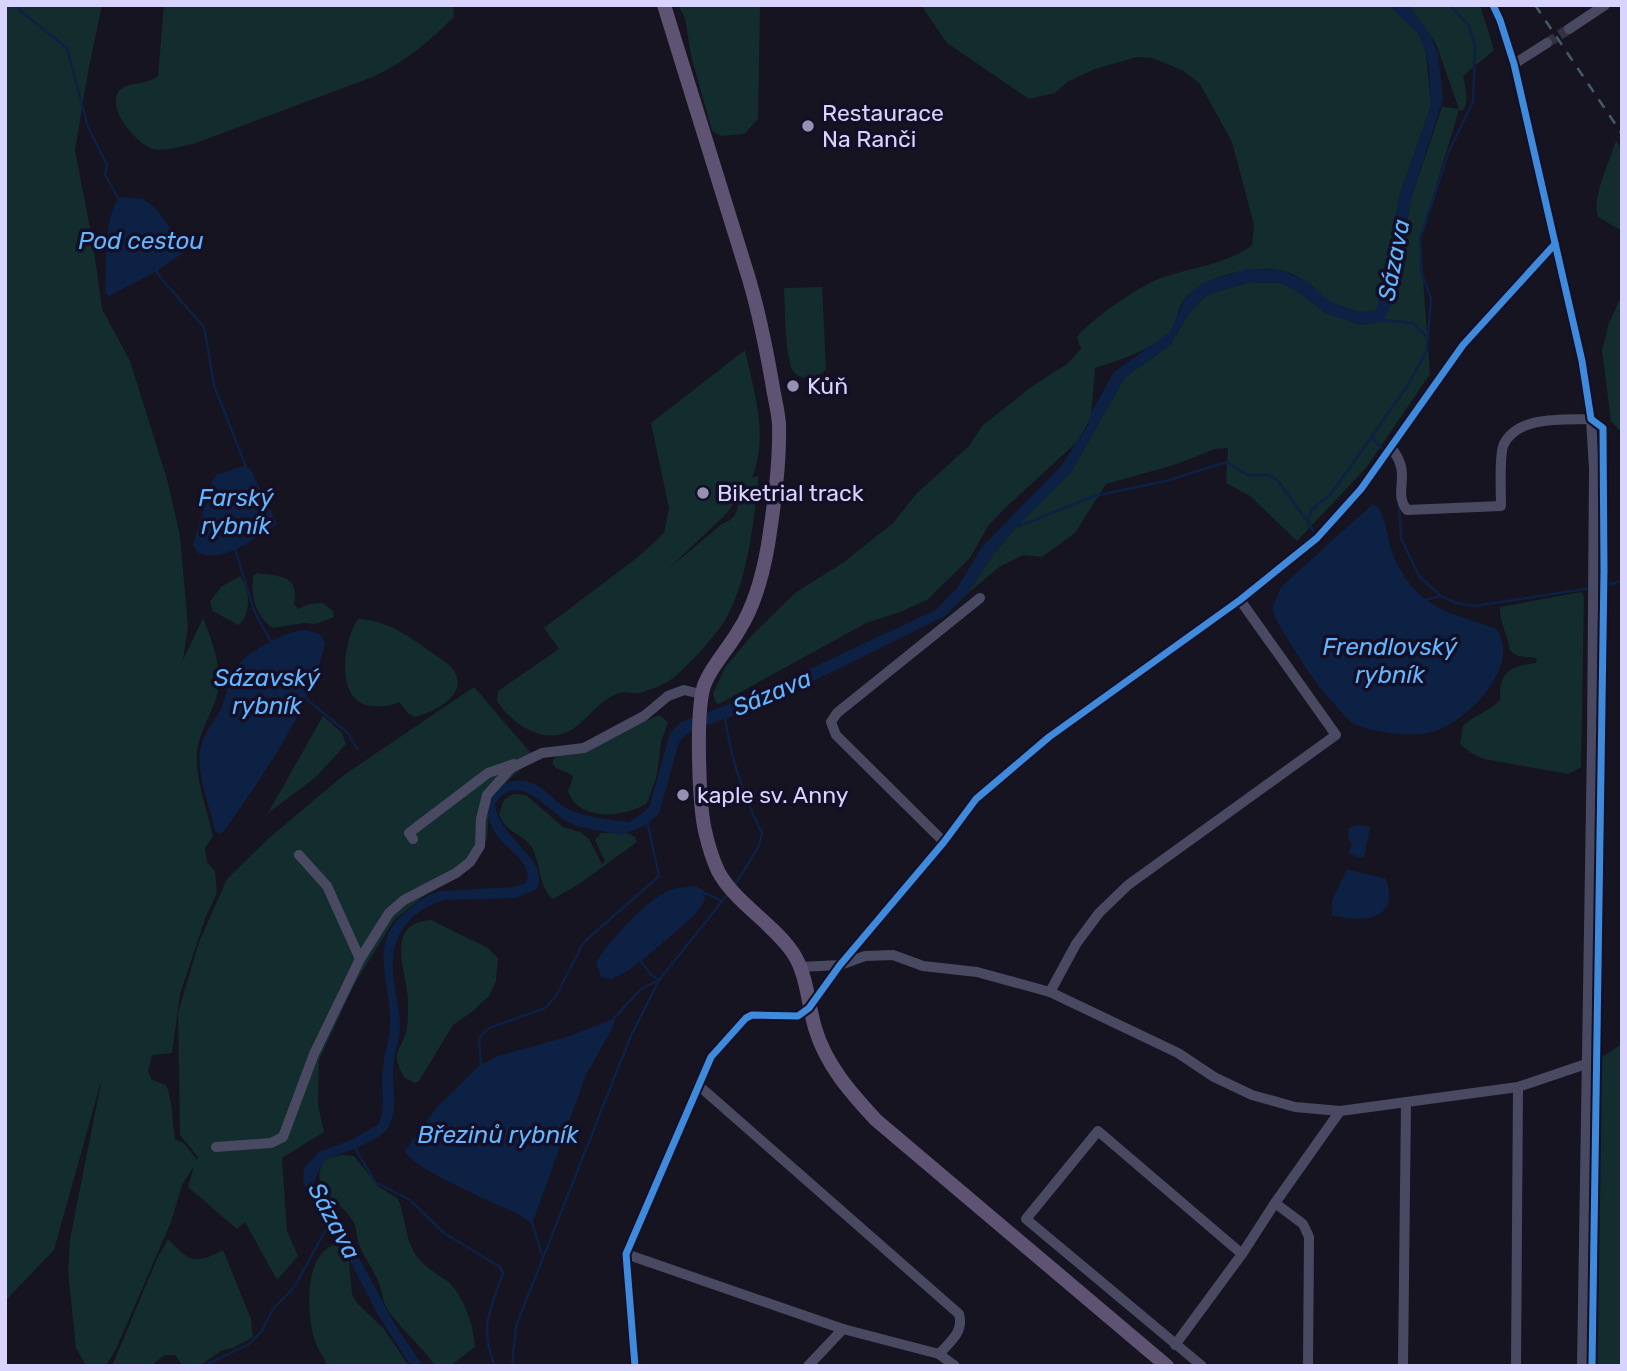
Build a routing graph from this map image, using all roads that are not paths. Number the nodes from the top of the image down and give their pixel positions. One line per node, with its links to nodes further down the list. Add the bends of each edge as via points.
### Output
1 (664, 5): 14 (main road, via 760,317 779,423 768,546 758,586 740,629)
2 (1493, 5): 6 (street)
3 (1605, 5): 4 (street)
4 (1569, 29)
5 (1547, 43): 6 (street)
6 (1514, 64): 7 (street)
7 (1555, 244): 8 (street); 9 (street, via 1464,345)
8 (1591, 419): 9 (street, via 1516,430 1503,445 1502,506 1407,510 1400,498 1403,470); 12 (street)
9 (1392, 449): 11 (street, via 1317,538)
10 (981, 598): 17 (street, via 831,722 836,735)
11 (1240, 600): 17 (street, via 1049,737 976,799); 22 (street, via 1336,735 1128,885 1099,913)
12 (1592, 687): 13 (street); 24 (street)
13 (1604, 687)
14 (701, 694): 15 (street, via 684,690 668,696 644,716 584,748 542,753); 21 (main road, via 704,828 711,853 732,889 793,953)
15 (520, 762): 16 (street, via 488,773 409,833); 19 (street, via 486,795 480,846 470,862 389,913)
16 (413, 839)
17 (944, 842): 20 (street)
18 (299, 855): 19 (street, via 327,886)
19 (360, 959): 29 (street, via 314,1054 283,1137 271,1143)
20 (840, 965): 21 (street); 22 (street, via 865,956 893,955 923,966 977,972); 23 (street)
21 (800, 967): 23 (main road)
22 (1050, 992): 28 (street, via 1178,1053 1252,1095 1294,1107)
23 (809, 1008): 25 (street, via 798,1016 746,1018 710,1057); 36 (main road, via 828,1060 876,1120)
24 (1586, 1064): 26 (street); 45 (street)
25 (698, 1086): 31 (street); 35 (street, via 959,1314 960,1331)
26 (1518, 1087): 27 (street); 44 (street)
27 (1406, 1102): 28 (street); 43 (street)
28 (1340, 1111): 30 (street)
29 (216, 1147)
30 (1275, 1203): 32 (street); 42 (street, via 1303,1224 1309,1237)
31 (626, 1254): 33 (street); 37 (street)
32 (1242, 1254): 34 (street); 34 (street, via 1098,1131 1026,1219)
33 (844, 1329): 35 (street); 38 (street)
34 (1175, 1345): 41 (street)
35 (939, 1354): 39 (street)
36 (1150, 1360): 40 (main road)
37 (635, 1366)
38 (808, 1366)
39 (955, 1366)
40 (1167, 1366)
41 (1202, 1366)
42 (1308, 1366)
43 (1403, 1366)
44 (1516, 1366)
45 (1582, 1366)

